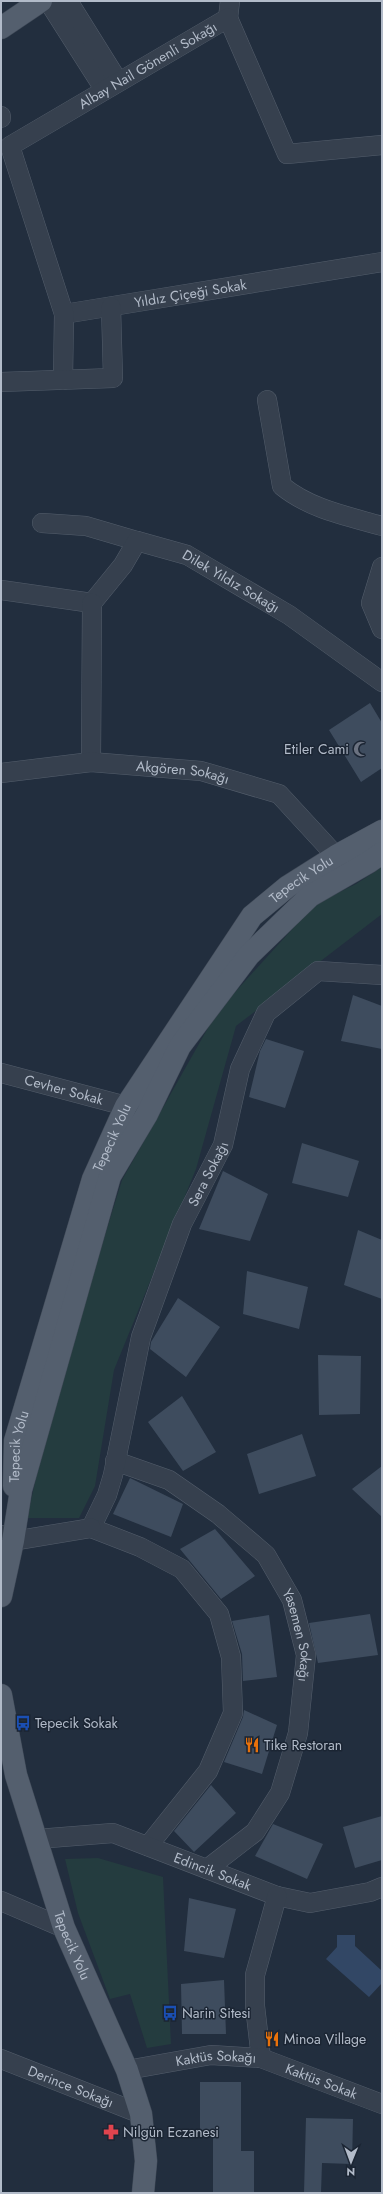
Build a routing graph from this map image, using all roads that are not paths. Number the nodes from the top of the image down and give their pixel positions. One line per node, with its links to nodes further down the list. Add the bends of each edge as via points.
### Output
1 (41, 1): 5 (main road)
2 (48, 1): 6 (street)
3 (68, 1): 6 (street)
4 (229, 9): 6 (street, Albay Nail Gönenli Sokağı); 8 (street, Albay Nail Gönenli Sokağı, via 287,154)
5 (1, 28)
6 (111, 85): 7 (street, Albay Nail Gönenli Sokağı)
7 (6, 142): 11 (street, Albay Nail Gönenli Sokağı)
8 (382, 145)
9 (382, 262): 10 (street, Yıldız Çiçeği Sokak)
10 (111, 307): 11 (street, Yıldız Çiçeği Sokak); 12 (street, via 113,378)
11 (64, 314): 12 (street)
12 (63, 380): 13 (street)
13 (1, 382)
14 (267, 400): 16 (street, via 282,486 312,505)
15 (42, 523): 17 (street, Dilek Yıldız Sokağı, via 86,526)
16 (382, 526)
17 (137, 541): 20 (street, via 123,565); 22 (street, Dilek Yıldız Sokağı, via 187,555 289,615)
18 (382, 567): 21 (street, via 371,603)
19 (1, 590): 20 (street)
20 (92, 603): 23 (street)
21 (382, 630)
22 (382, 682)
23 (91, 762): 24 (street, Akgören Sokağı); 27 (street, Akgören Sokağı, via 201,771 279,794)
24 (1, 773)
25 (382, 831): 27 (main road, Tepecik Yolu)
26 (382, 852): 28 (main road, Tepecik Yolu)
27 (336, 856): 28 (main road); 31 (main road, Tepecik Yolu, via 287,887 252,916)
28 (349, 874): 32 (main road, Tepecik Yolu, via 310,896 249,955 180,1046)
29 (382, 975): 33 (street, Sera Sokağı, via 318,971 266,1013 240,1069 223,1145 182,1224 141,1337)
30 (1, 1073): 31 (street, Cevher Sokak)
31 (126, 1106): 32 (main road); 35 (main road, Tepecik Yolu, via 93,1179 15,1441)
32 (147, 1114): 35 (main road, Tepecik Yolu, via 110,1176)
33 (115, 1461): 34 (street, Sera Sokağı, via 107,1494); 41 (street, Yasemen Sokağı, via 169,1480 218,1514 266,1555 292,1600 306,1655 298,1733 280,1793 255,1832)
34 (91, 1528): 35 (street); 40 (street, via 140,1547 182,1569 219,1614 231,1657 233,1714 208,1771)
35 (7, 1538): 36 (main road, Tepecik Yolu)
36 (1, 1596)
37 (1, 1695): 38 (main road, Tepecik Yolu)
38 (4, 1721): 39 (main road, Tepecik Yolu, via 16,1775)
39 (37, 1839): 40 (street, Edincik Sokak, via 113,1833); 45 (main road, Tepecik Yolu)
40 (148, 1846): 41 (street, Edincik Sokak)
41 (207, 1869): 43 (street, Edincik Sokak)
42 (382, 1887): 43 (street, via 370,1892 310,1903)
43 (277, 1896): 46 (street, Kaktüs Sokağı, via 255,1975)
44 (1, 1901): 45 (street)
45 (64, 1928): 48 (main road, Tepecik Yolu)
46 (260, 2058): 48 (street, Kaktüs Sokağı, via 211,2056); 49 (street, Kaktüs Sokak)
47 (1, 2059): 50 (street, Derince Sokağı)
48 (127, 2070): 50 (main road, Tepecik Yolu)
49 (382, 2104)
50 (141, 2114): 51 (main road, Tepecik Yolu, via 146,2161)
51 (143, 2193)

